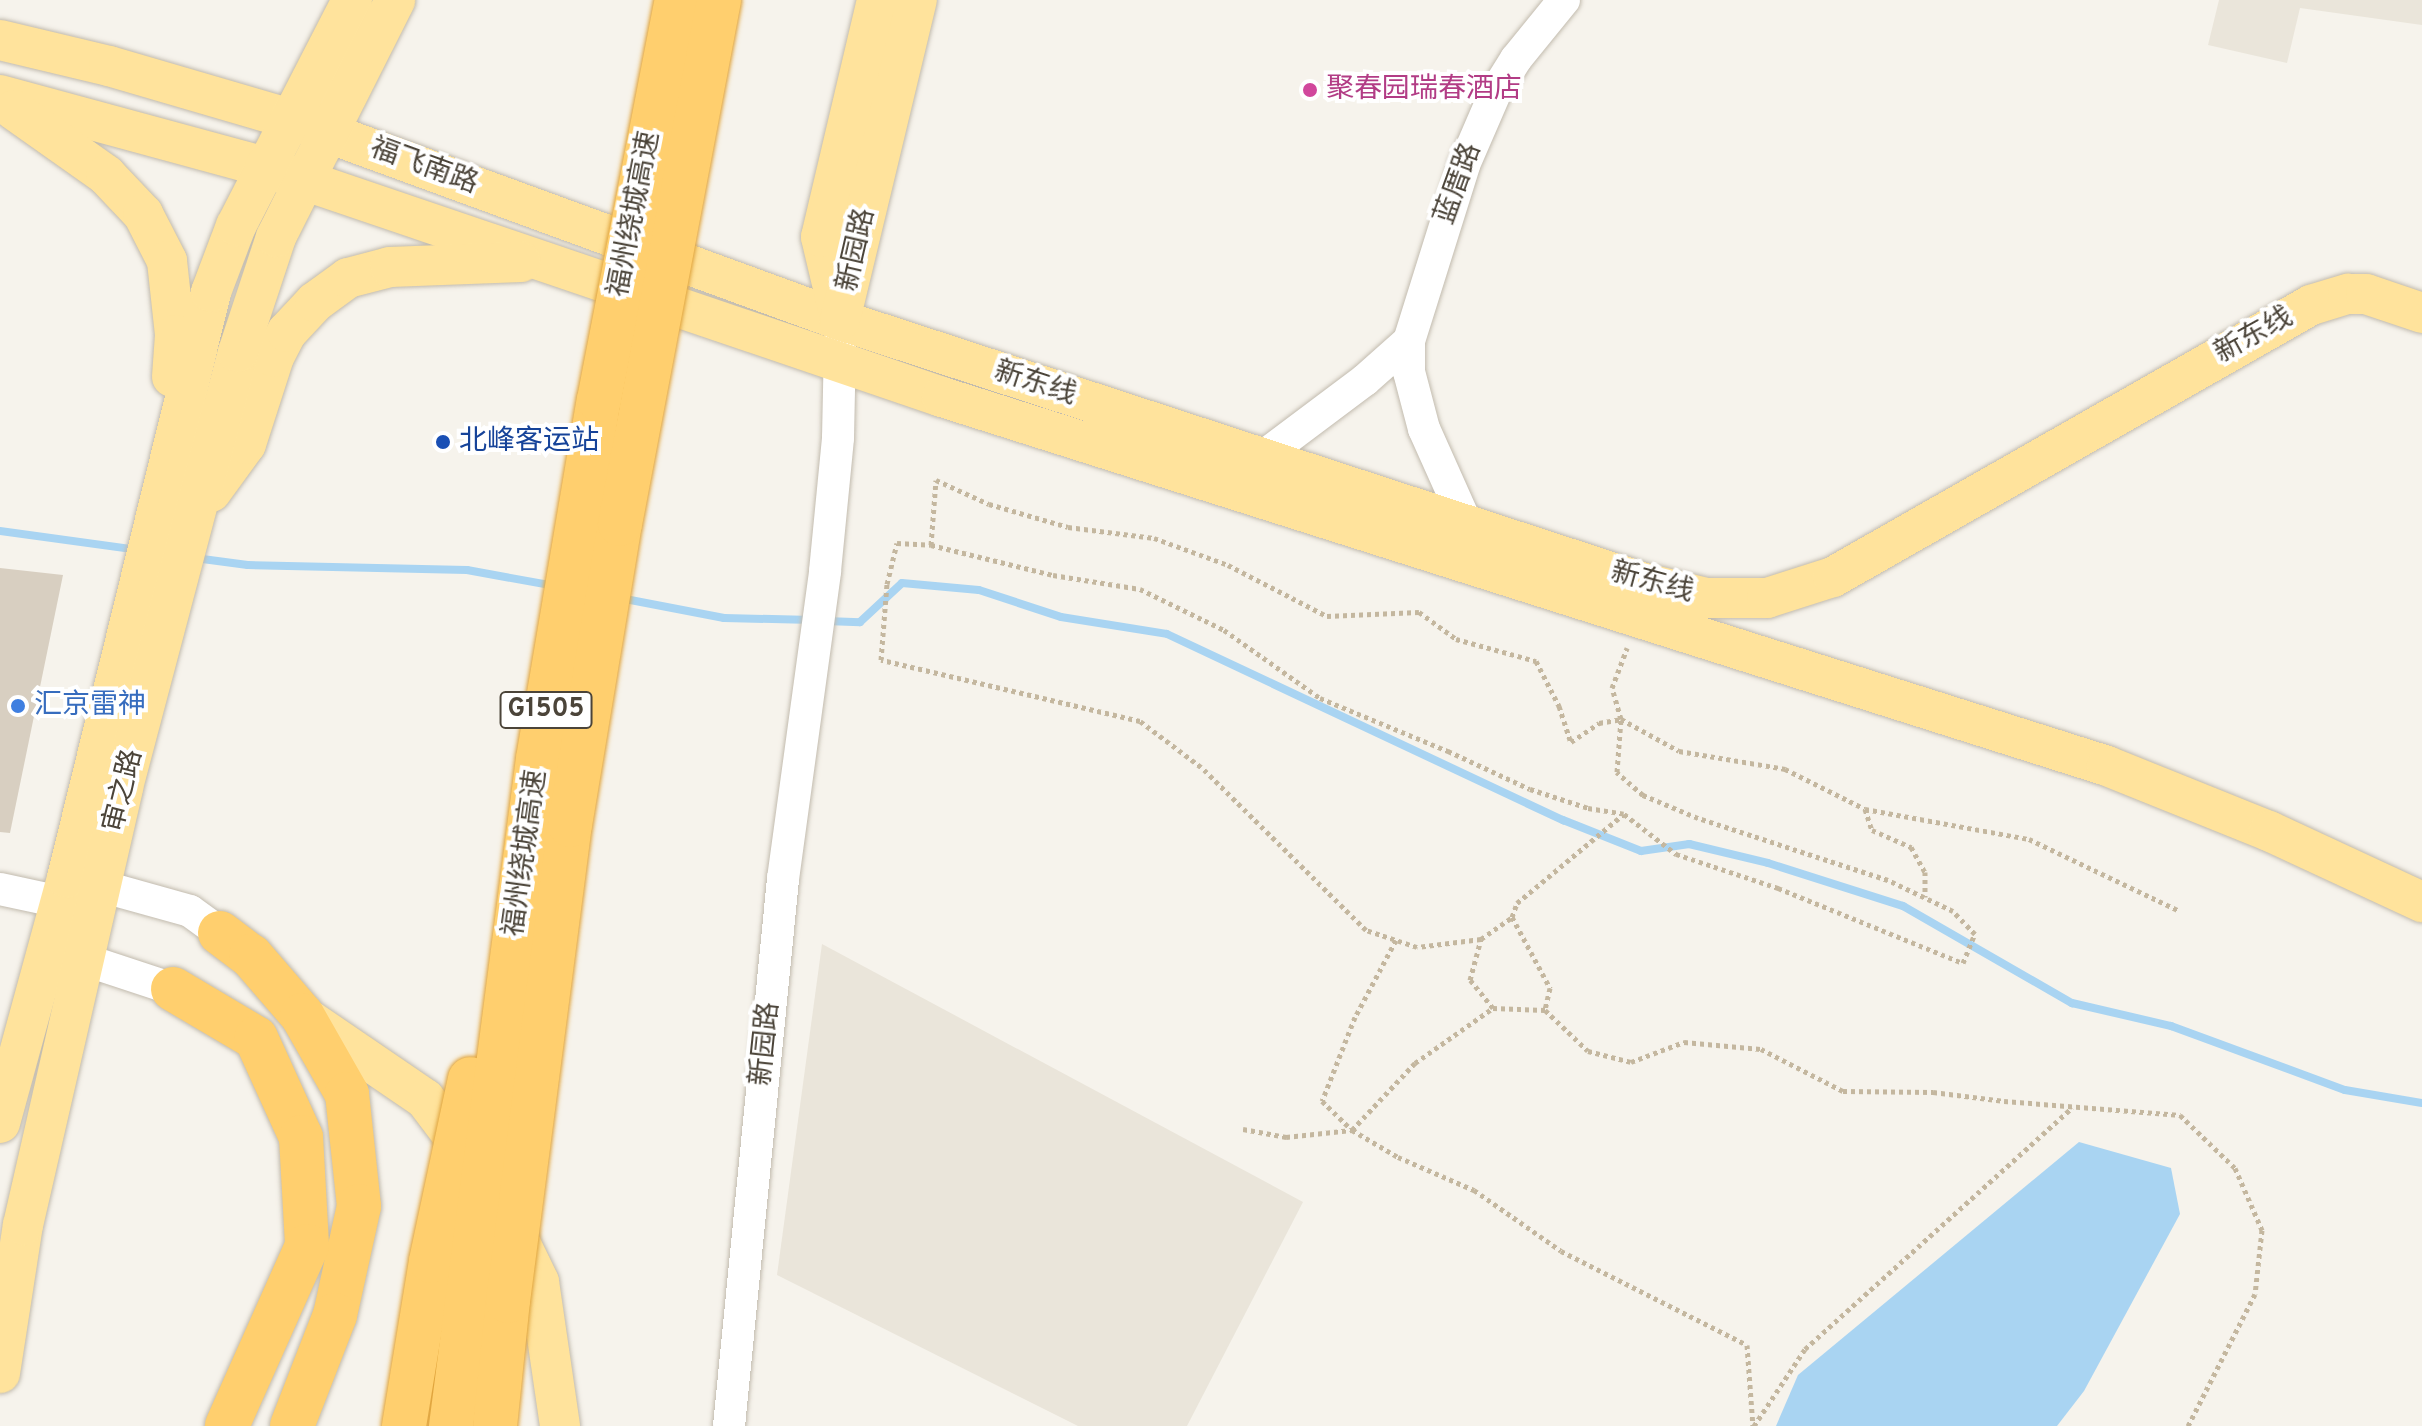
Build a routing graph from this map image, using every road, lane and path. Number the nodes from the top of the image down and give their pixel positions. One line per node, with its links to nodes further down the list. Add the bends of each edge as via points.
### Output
1 (352, 0): 10 (main road, 审之路)
2 (395, 0): 11 (main road, 审之路)
3 (677, 0): 25 (highway, 福州绕城高速 / G1505, bridge, via 602,385)
4 (719, 0): 47 (highway, 福州绕城高速 / G1505, bridge, via 620,524 575,795)
5 (877, 0): 16 (main road, 新园路, via 821,237)
6 (917, 0): 16 (main road, 新园路)
7 (1564, 0): 17 (street, 蓝厝路, via 1496,91 1464,165)
8 (0, 40): 10 (main road, 福飞南路)
9 (0, 98): 12 (main road, 福飞南路); 20 (main road, via 106,175 143,214 167,261 175,335)
10 (290, 119): 11 (main road, 福飞南路); 12 (main road, 审之路)
11 (327, 132): 13 (main road, 审之路); 16 (main road, 福飞南路)
12 (265, 167): 13 (main road, 福飞南路); 20 (main road, 审之路, via 211,292)
13 (304, 180): 14 (main road, 福飞南路); 20 (main road, 审之路, via 276,237)
14 (548, 262): 18 (main road, 福飞南路); 20 (main road, via 390,267 348,278 287,332 246,444)
15 (2422, 313): 21 (main road, 新东线, via 2366,294 2311,305 1855,566 1813,586 1767,598 1685,594)
16 (840, 320): 18 (street, 新园路); 19 (main road, 新东线)
17 (1409, 341): 19 (street); 21 (street, via 1409,372 1424,429)
18 (840, 362): 23 (main road, 新东线); 59 (street, 新园路, via 825,571 783,879)
19 (1261, 458): 21 (main road, 新东线)
20 (178, 508): 29 (main road, 审之路)
21 (1467, 525)
22 (931, 545): 24 (path, via 936,480 989,504 1068,527 1154,538 1228,565 1327,616 1419,612 1456,639 1536,661 1571,742 1599,723); 27 (path, via 1053,575 1140,589 1224,630 1320,698 1530,789); 36 (path, via 897,543 887,584 881,660 1140,721 1201,767 1366,930)
23 (1638, 619): 24 (path, via 1612,688); 31 (main road, 新东线, via 2107,766 2242,819)
24 (1621, 719): 26 (path, via 1679,751 1785,769); 30 (path, via 1617,772 1643,795)
25 (538, 759): 53 (highway, bridge, via 431,1261); 54 (highway, 福州绕城高速 / G1505, bridge)
26 (1865, 809): 30 (path, via 1872,830 1911,847 1925,872); 32 (path, via 2029,839)
27 (1624, 814): 30 (path, via 1676,854 1778,888 1963,963 1975,934 1953,911); 33 (path, via 1517,903)
28 (0, 889): 29 (street)
29 (80, 893): 34 (street, via 190,911); 37 (main road, 审之路); 38 (main road, 审之路)
30 (1925, 897)
31 (2422, 902)
32 (2180, 911)
33 (1512, 917): 35 (path); 41 (path, via 1550,988)
34 (220, 933): 42 (highway, via 251,956)
35 (1481, 939): 36 (path, via 1417,947); 40 (path, via 1470,980)
36 (1396, 940): 46 (path, via 1355,1017 1322,1101)
37 (46, 948): 38 (street); 44 (main road, 审之路)
38 (85, 958): 39 (street); 48 (main road, 审之路, via 23,1225)
39 (173, 989): 49 (highway, via 256,1038 301,1137 307,1246)
40 (1493, 1008): 41 (path); 46 (path, via 1415,1063)
41 (1545, 1010): 43 (path, via 1588,1051 1631,1062 1684,1042 1761,1049 1843,1091 1933,1092)
42 (302, 1015): 52 (highway, via 347,1094 359,1206 335,1315); 58 (main road, via 425,1099 498,1196 539,1282)
43 (2073, 1107): 60 (path, via 1805,1349); 61 (path, via 2180,1115 2235,1168 2262,1230 2255,1294)
44 (0, 1123)
45 (1243, 1129): 46 (path, via 1286,1137)
46 (1352, 1130): 60 (path, via 1474,1190 1561,1251 1747,1345)
47 (508, 1301): 55 (highway, 福州绕城高速 / G1505, bridge); 56 (highway, bridge); 57 (highway, bridge)
48 (0, 1373)
49 (244, 1385): 50 (highway); 51 (highway)
50 (221, 1426)
51 (227, 1426)
52 (292, 1426)
53 (404, 1426)
54 (451, 1426)
55 (495, 1426)
56 (502, 1426)
57 (516, 1426)
58 (560, 1426)
59 (729, 1426)
60 (1753, 1426)
61 (2188, 1426)

